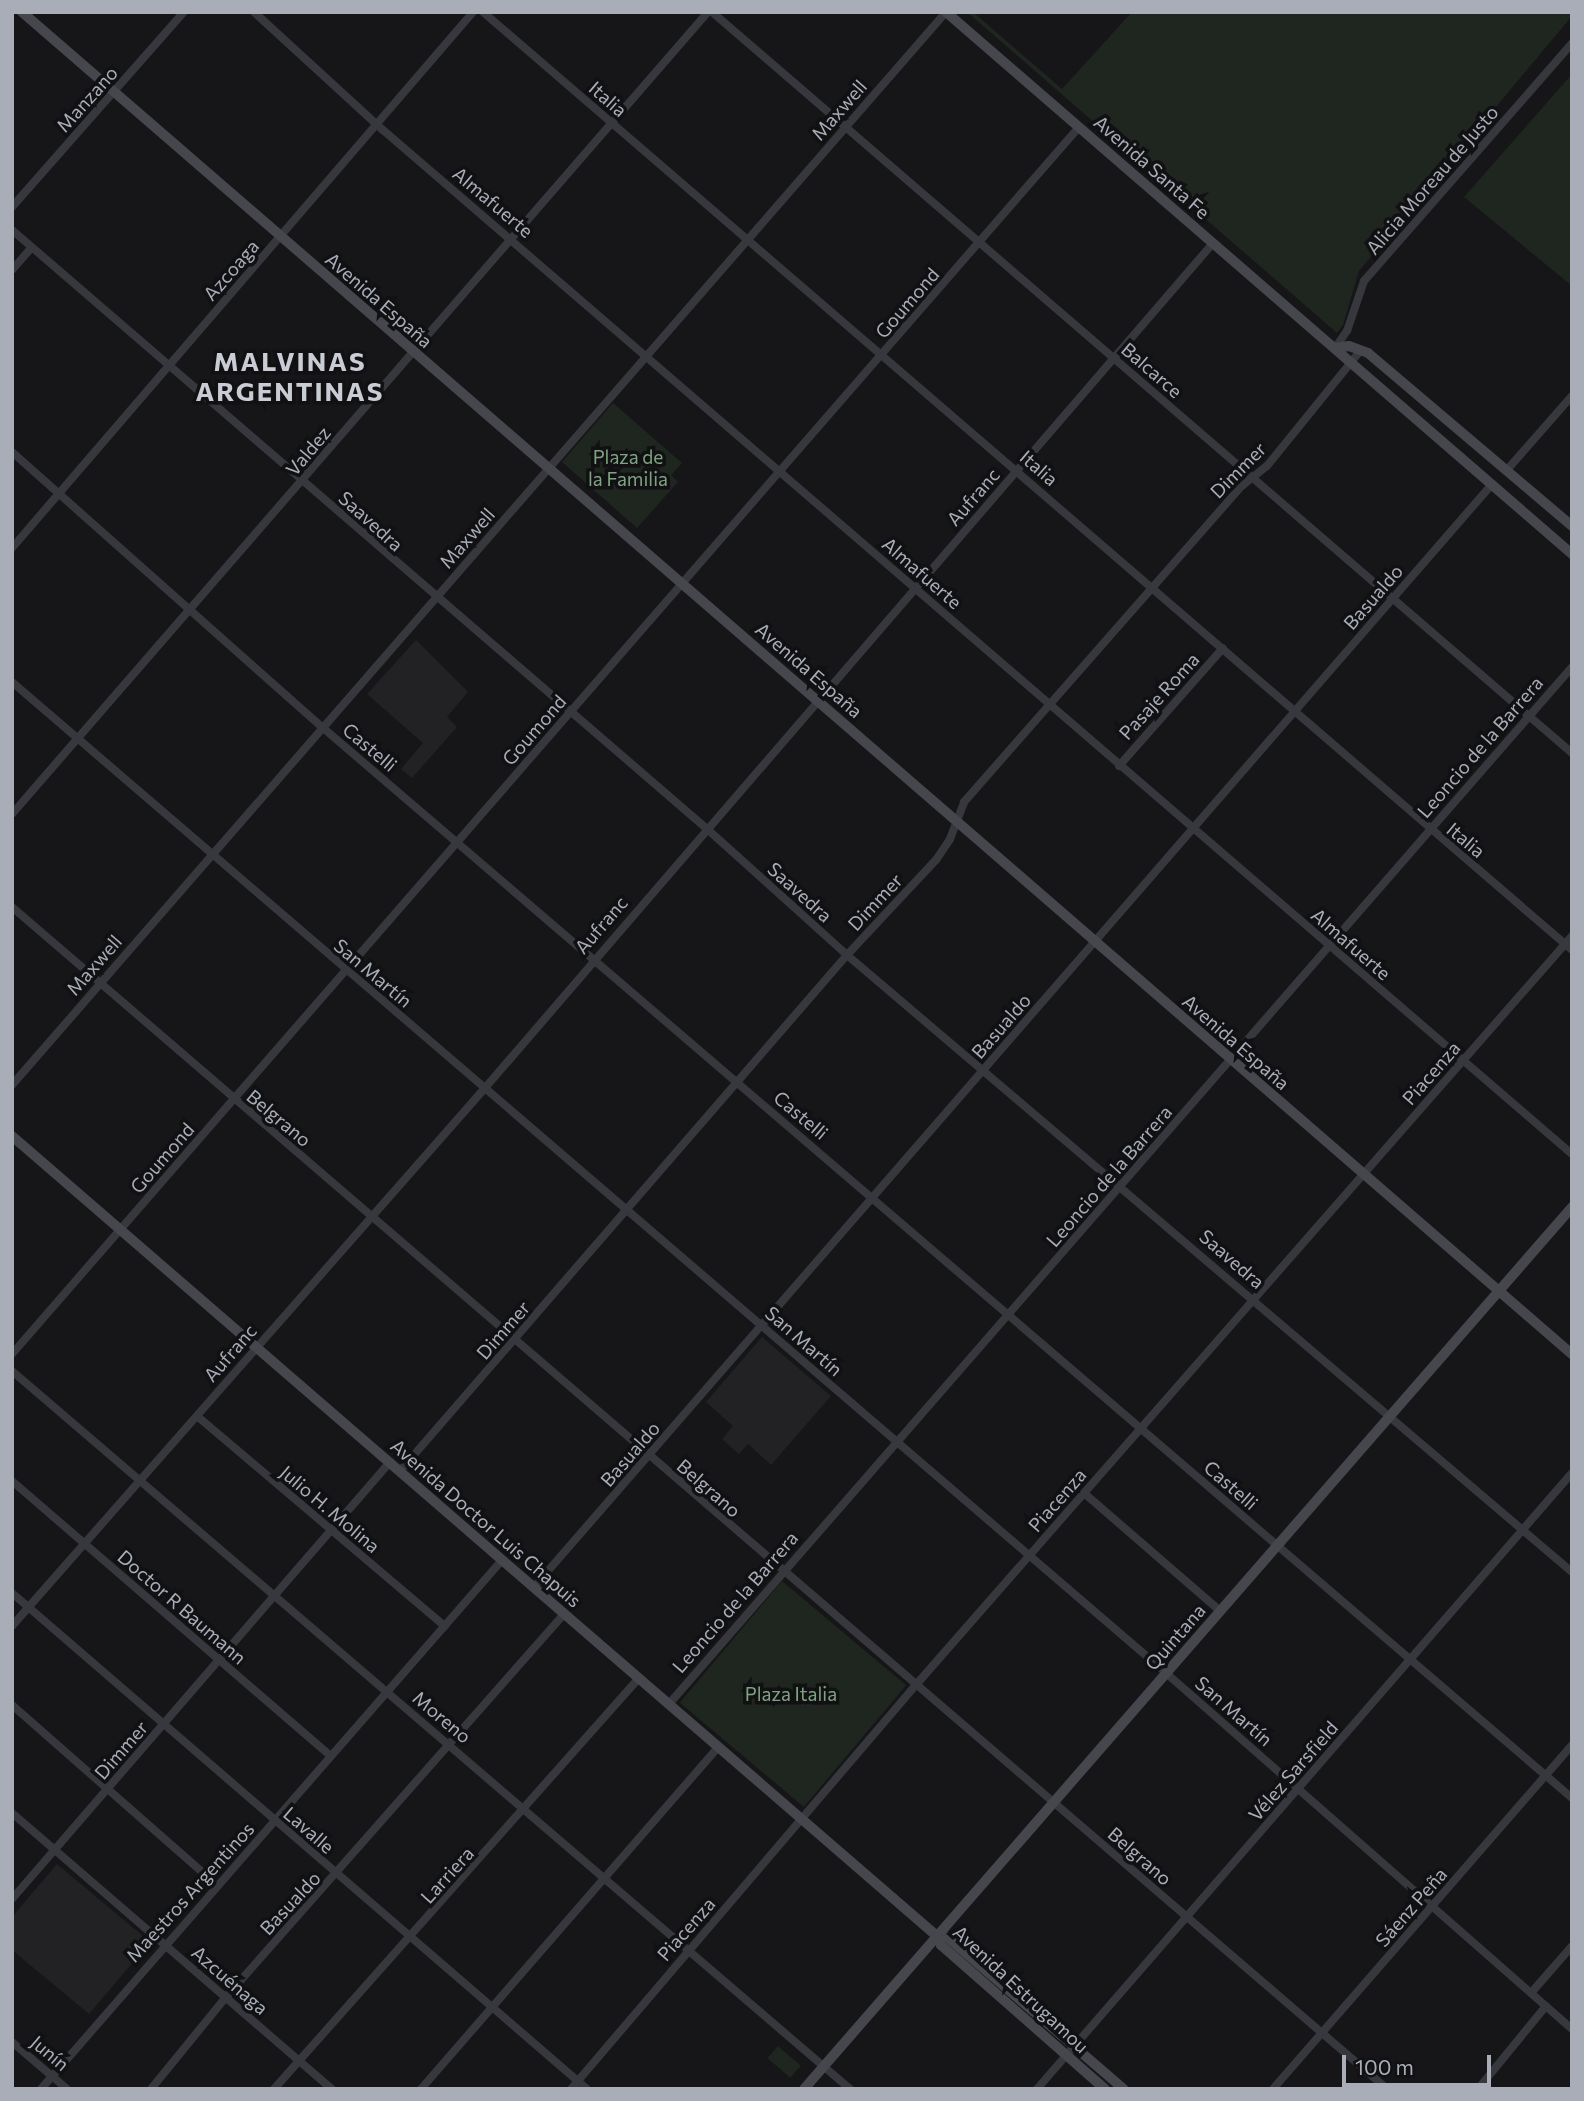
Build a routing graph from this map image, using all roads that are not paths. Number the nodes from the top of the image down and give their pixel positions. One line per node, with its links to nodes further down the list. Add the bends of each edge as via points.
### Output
1 (22, 12): 9 (main road, Avenida España)
2 (184, 12): 9 (street, Manzano)
3 (254, 12): 10 (street, Almafuerte)
4 (472, 12): 10 (street, Azcoaga)
5 (483, 12): 11 (street, Italia)
6 (710, 12): 11 (street, Valdez); 12 (street, Balcarce)
7 (946, 12): 12 (street, Maxwell); 13 (main road, Avenida Santa Fe)
8 (1572, 43): 23 (street, Alicia Moreau de Justo, via 1364,281 1347,331)
9 (115, 92): 14 (street, Manzano); 16 (main road, Avenida España)
10 (377, 124): 16 (street, Azcoaga); 17 (street, Almafuerte)
11 (612, 124): 17 (street, Valdez); 18 (street, Italia)
12 (846, 125): 18 (street, Maxwell); 19 (street, Balcarce)
13 (1079, 127): 19 (street, Goumond); 20 (main road, Avenida Santa Fe)
14 (12, 207)
15 (12, 230): 21 (street, Saavedra)
16 (279, 237): 25 (main road, Avenida España); 30 (street, Azcoaga)
17 (512, 240): 25 (street, Valdez); 26 (street, Almafuerte)
18 (746, 240): 26 (street, Maxwell); 27 (street, Italia)
19 (982, 241): 27 (street, Goumond); 28 (street, Balcarce)
20 (1213, 243): 23 (main road, Avenida Santa Fe); 28 (street, Aufranc)
21 (32, 247): 22 (street); 30 (street, Saavedra)
22 (12, 270)
23 (1335, 348): 24 (main road); 29 (main road, Avenida Santa Fe)
24 (1361, 350): 29 (street, Dimmer); 36 (main road)
25 (413, 352): 33 (main road, Avenida España); 38 (street, Valdez)
26 (646, 353): 33 (street, Maxwell); 35 (street, Almafuerte)
27 (883, 355): 34 (street, Italia); 35 (street, Goumond)
28 (1114, 358): 34 (street, Aufranc); 37 (street, Balcarce)
29 (1352, 365): 37 (street, Dimmer); 39 (main road, Avenida Santa Fe)
30 (169, 366): 38 (street, Saavedra); 40 (street, Azcoaga)
31 (1572, 396): 36 (street)
32 (12, 452): 40 (street, Castelli)
33 (549, 467): 44 (main road, Avenida España); 47 (street, Maxwell)
34 (1017, 470): 45 (street, Aufranc); 46 (street, Italia)
35 (782, 471): 44 (street, Goumond); 45 (street, Almafuerte)
36 (1506, 471): 41 (main road)
37 (1253, 477): 46 (street, Dimmer); 48 (street, Balcarce)
38 (303, 481): 47 (street, Saavedra); 49 (street, Valdez)
39 (1492, 484): 43 (main road, Avenida Santa Fe); 48 (street, Basualdo)
40 (60, 493): 42 (street, Azcoaga); 49 (street, Castelli)
41 (1572, 526)
42 (12, 548)
43 (1572, 554)
44 (684, 585): 53 (main road, Avenida España); 56 (street, Goumond)
45 (916, 587): 53 (street, Aufranc); 54 (street, Almafuerte)
46 (1151, 588): 50 (street, Italia); 54 (street, Dimmer)
47 (435, 599): 56 (street, Saavedra); 58 (street, Maxwell)
48 (1392, 599): 55 (street, Basualdo); 57 (street, Balcarce)
49 (191, 610): 58 (street, Castelli); 59 (street, Valdez)
50 (1223, 648): 55 (street, Italia); 61 (street, Pasaje Roma)
51 (1572, 667): 57 (street, Leoncio de la Barrera)
52 (12, 682): 59 (street, San Martín)
53 (816, 699): 63 (main road, Avenida España); 64 (street, Aufranc)
54 (1047, 704): 61 (street, Almafuerte); 63 (street, Dimmer, via 964,802)
55 (1295, 711): 65 (street, Basualdo); 66 (street, Italia)
56 (570, 714): 64 (street, Saavedra); 67 (street, Goumond)
57 (1528, 715): 60 (street, Balcarce); 66 (street, Leoncio de la Barrera)
58 (323, 727): 67 (street, Castelli); 68 (street, Maxwell)
59 (78, 739): 62 (street, Valdez); 68 (street, San Martín)
60 (1572, 753)
61 (1119, 765): 65 (street, Almafuerte)
62 (12, 814)
63 (957, 821): 71 (main road, Avenida España); 74 (street, Dimmer, via 936,860)
64 (706, 828): 74 (street, Saavedra); 75 (street, Aufranc)
65 (1193, 828): 71 (street, Basualdo); 72 (street, Almafuerte)
66 (1430, 830): 72 (street, Leoncio de la Barrera); 73 (street, Italia)
67 (458, 843): 75 (street, Castelli); 76 (street, Goumond)
68 (210, 855): 76 (street, San Martín); 77 (street, Maxwell)
69 (12, 907): 77 (street, Belgrano)
70 (1572, 936): 73 (street, Piacenza)
71 (1094, 942): 78 (main road, Avenida España); 80 (street, Basualdo)
72 (1327, 944): 78 (street, Leoncio de la Barrera); 79 (street, Almafuerte)
73 (1568, 947): 79 (street, Piacenza)
74 (847, 955): 80 (street, Saavedra); 81 (street, Dimmer)
75 (593, 958): 81 (street, Castelli); 83 (street, Aufranc)
76 (346, 971): 83 (street, San Martín); 84 (street, Goumond)
77 (100, 983): 82 (street, Maxwell); 84 (street, Belgrano)
78 (1230, 1059): 87 (main road, Avenida España); 88 (street, Leoncio de la Barrera)
79 (1462, 1060): 86 (street, Almafuerte); 87 (street, Piacenza)
80 (984, 1070): 88 (street, Saavedra); 89 (street, Basualdo)
81 (738, 1082): 89 (street, Castelli); 91 (street, Dimmer)
82 (12, 1085)
83 (485, 1088): 91 (street, San Martín); 92 (street, Aufranc)
84 (233, 1100): 92 (street, Belgrano); 93 (street, Goumond)
85 (12, 1136): 93 (main road, Avenida Doctor Luis Chapuis)
86 (1572, 1154)
87 (1362, 1174): 94 (main road, Avenida España); 95 (street, Piacenza)
88 (1122, 1185): 95 (street, Saavedra); 96 (street, Leoncio de la Barrera)
89 (873, 1196): 96 (street, Castelli); 97 (street, Basualdo)
90 (1572, 1207): 94 (main road, Quintana)
91 (625, 1211): 97 (street, San Martín); 98 (street, Dimmer)
92 (370, 1216): 98 (street, Belgrano); 99 (street, Aufranc)
93 (120, 1230): 99 (main road, Avenida Doctor Luis Chapuis); 100 (street, Goumond)
94 (1499, 1291): 101 (main road, Avenida España); 103 (main road, Quintana)
95 (1254, 1297): 103 (street, Saavedra); 105 (street, Piacenza)
96 (1009, 1314): 105 (street, Castelli); 106 (street, Leoncio de la Barrera)
97 (761, 1325): 106 (street, San Martín); 107 (street, Basualdo)
98 (516, 1340): 107 (street, Belgrano); 109 (street, Dimmer)
99 (255, 1347): 104 (street, Aufranc); 108 (main road, Avenida Doctor Luis Chapuis)
100 (12, 1354)
101 (1572, 1354)
102 (12, 1371): 111 (street, Moreno)
103 (1391, 1415): 114 (street, Saavedra); 117 (main road, Quintana)
104 (197, 1416): 111 (street, Aufranc); 115 (street, Julio H. Molina)
105 (1141, 1428): 113 (street, Piacenza); 117 (street, Castelli)
106 (897, 1442): 118 (street, San Martín); 120 (street, Leoncio de la Barrera)
107 (649, 1457): 120 (street, Belgrano); 122 (street, Basualdo)
108 (390, 1462): 109 (main road, Avenida Doctor Luis Chapuis); 115 (street, Dimmer)
109 (400, 1471): 119 (main road, Avenida Doctor Luis Chapuis)
110 (1572, 1473): 114 (street, Vélez Sarsfield)
111 (140, 1477): 116 (street, Aufranc); 124 (street, Moreno)
112 (12, 1481): 116 (street, Doctor R Baumann)
113 (1084, 1493): 118 (street, Piacenza); 126 (street)
114 (1523, 1530): 121 (street, Saavedra); 130 (street, Vélez Sarsfield)
115 (332, 1532): 124 (street, Dimmer); 129 (street, Julio H. Molina)
116 (84, 1543): 125 (street, Aufranc); 131 (street, Doctor R Baumann)
117 (1277, 1545): 126 (main road, Quintana); 130 (street, Castelli)
118 (1030, 1556): 132 (street, San Martín); 134 (street, Piacenza)
119 (502, 1560): 122 (main road, Avenida Doctor Luis Chapuis); 129 (street, Maestros Argentinos)
120 (781, 1572): 134 (street, Belgrano); 136 (street, Leoncio de la Barrera)
121 (1572, 1572)
122 (534, 1587): 127 (main road, Avenida Doctor Luis Chapuis)
123 (12, 1593): 125 (street, Lavalle)
124 (275, 1597): 131 (street, Dimmer); 135 (street, Moreno)
125 (29, 1607): 128 (street, Aufranc); 138 (street, Lavalle)
126 (1220, 1611): 132 (main road, Quintana)
127 (564, 1614): 133 (main road, Avenida Doctor Luis Chapuis); 139 (street, Basualdo)
128 (12, 1626)
129 (445, 1626): 135 (street, Maestros Argentinos)
130 (1410, 1659): 143 (street, Castelli); 144 (street, Vélez Sarsfield)
131 (219, 1661): 138 (street, Dimmer); 142 (street, Doctor R Baumann)
132 (1166, 1673): 144 (street, San Martín); 147 (main road, Quintana)
133 (639, 1678): 136 (main road, Avenida Doctor Luis Chapuis); 148 (street, Larriera)
134 (915, 1686): 147 (street, Belgrano); 150 (street, Piacenza)
135 (386, 1692): 139 (street, Moreno); 142 (street, Maestros Argentinos)
136 (669, 1704): 141 (main road, Avenida Doctor Luis Chapuis)
137 (12, 1705): 145 (street)
138 (164, 1724): 145 (street, Dimmer); 151 (street, Lavalle)
139 (451, 1745): 148 (street, Moreno); 153 (street, Basualdo)
140 (1572, 1745): 143 (street, Sáenz Peña)
141 (718, 1747): 150 (main road, Avenida Doctor Luis Chapuis); 154 (street)
142 (331, 1756): 151 (street, Maestros Argentinos)
143 (1545, 1776): 146 (street, Castelli); 157 (street, Sáenz Peña)
144 (1298, 1789): 157 (street, San Martín); 158 (street, Vélez Sarsfield)
145 (107, 1790): 152 (street, Dimmer); 155 (street)
146 (1572, 1798)
147 (1054, 1803): 158 (street, Belgrano); 159 (main road, Quintana)
148 (526, 1809): 154 (street, Moreno); 160 (street, Larriera)
149 (12, 1813): 152 (street, Azcuénaga)
150 (802, 1819): 159 (main road, Avenida Doctor Luis Chapuis); 163 (street, Piacenza)
151 (275, 1821): 153 (street, Lavalle); 155 (street, Maestros Argentinos)
152 (55, 1850): 156 (street, Dimmer); 161 (street, Azcuénaga)
153 (338, 1875): 160 (street, Lavalle); 165 (street, Basualdo)
154 (605, 1878): 163 (street, Moreno); 167 (street)
155 (218, 1886): 161 (street, Maestros Argentinos)
156 (12, 1899)
157 (1432, 1906): 164 (street, San Martín); 169 (street, Sáenz Peña)
158 (1187, 1917): 169 (street, Belgrano); 171 (street, Vélez Sarsfield)
159 (937, 1936): 171 (main road, Avenida Estrugamou, via 947,1937); 173 (main road, Quintana)
160 (412, 1937): 167 (street, Lavalle); 172 (street, Larriera)
161 (164, 1943): 165 (street, Azcuénaga); 174 (street, Maestros Argentinos)
162 (1572, 1946): 164 (street)
163 (689, 1950): 173 (street, Moreno); 175 (street, Piacenza)
164 (1531, 1993): 166 (street, San Martín)
165 (226, 1997): 172 (street, Azcuénaga); 178 (street, Basualdo)
166 (1546, 2006): 168 (street, San Martín); 190 (street)
167 (494, 2007): 175 (street, Lavalle); 181 (street)
168 (1572, 2029)
169 (1322, 2032): 188 (street, Sáenz Peña); 189 (street, Belgrano)
170 (12, 2042): 174 (street, Junín)
171 (1069, 2051): 185 (street, Vélez Sarsfield); 186 (main road, Avenida Estrugamou); 187 (main road, Avenida Estrugamou)
172 (299, 2060): 179 (street, Larriera); 180 (street, Azcuénaga)
173 (824, 2066): 183 (main road, Quintana); 184 (street, Moreno)
174 (52, 2076): 176 (street, Maestros Argentinos); 177 (street, Junín)
175 (575, 2085): 182 (street, Lavalle)
176 (41, 2089)
177 (67, 2089)
178 (152, 2089)
179 (274, 2089)
180 (332, 2089)
181 (421, 2089)
182 (587, 2089)
183 (804, 2089)
184 (850, 2089)
185 (1037, 2089)
186 (1105, 2089)
187 (1124, 2089)
188 (1273, 2089)
189 (1387, 2089)
190 (1478, 2089)

